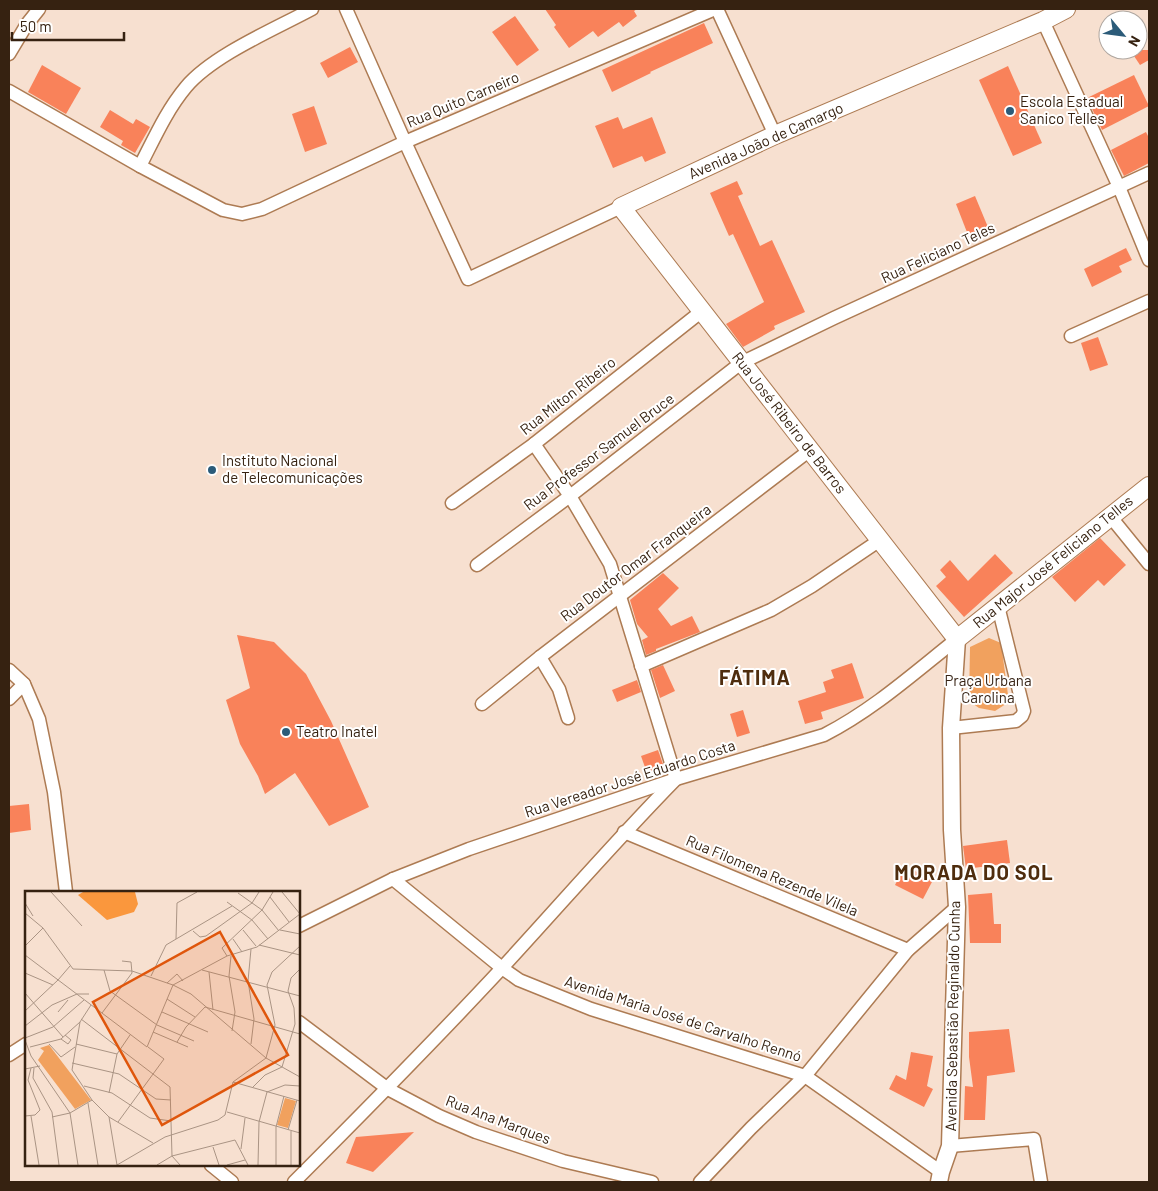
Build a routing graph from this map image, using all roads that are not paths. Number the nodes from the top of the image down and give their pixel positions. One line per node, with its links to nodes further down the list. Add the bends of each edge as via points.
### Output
1 (39, 9): 7 (street)
2 (312, 9): 11 (street, via 210,65 187,86 167,113)
3 (346, 9): 10 (street)
4 (716, 9): 9 (street); 10 (street, Rua Quito Carneiro)
5 (1066, 9): 6 (main road, Avenida João de Camargo)
6 (1043, 21): 9 (main road, Avenida João de Camargo); 13 (street)
7 (9, 54)
8 (9, 91): 11 (street)
9 (775, 135): 14 (main road, Avenida João de Camargo)
10 (405, 142): 11 (street, Rua Quito Carneiro, via 262,210 242,214 223,210); 14 (street, Avenida João de Camargo, via 468,278)
11 (140, 166)
12 (1149, 173): 13 (street, Rua Feliciano Teles)
13 (1119, 187): 15 (street); 19 (street, Rua Feliciano Teles)
14 (621, 207): 17 (main road, Rua José Ribeiro de Barros)
15 (1149, 260)
16 (1149, 301): 18 (street)
17 (702, 311): 19 (main road, Rua José Ribeiro de Barros); 20 (street, Rua Mílton Ribeiro)
18 (1071, 336)
19 (741, 363): 21 (main road, Rua José Ribeiro de Barros); 23 (street, Rua Professor Samuel Bruce)
20 (534, 444): 23 (street); 24 (street, Rua Mílton Ribeiro)
21 (810, 450): 26 (main road, Rua José Ribeiro de Barros); 29 (street, Rua Doutor Omar Franqueira)
22 (1149, 486): 25 (main road, Rua Major José Feliciano Telles)
23 (570, 496): 28 (street, Rua Professor Samuel Bruce); 29 (street, via 610,564)
24 (452, 503)
25 (1110, 516): 27 (street); 30 (main road, Rua Major José Feliciano Telles)
26 (880, 540): 31 (main road, Rua José Ribeiro de Barros); 33 (street, via 771,610)
27 (1149, 564)
28 (477, 565)
29 (619, 596): 32 (street, Rua Doutor Omar Franqueira); 33 (street)
30 (998, 606): 31 (main road, Rua Major José Feliciano Telles); 39 (street, via 1024,711 1016,721)
31 (957, 639): 39 (street, Avenida Sebastião Reginaldo Cunha); 40 (street, Rua Vereador José Eduardo Costa, via 868,709 824,735)
32 (540, 657): 37 (street, Rua Doutor Omar Franqueira); 38 (street, via 559,689)
33 (642, 666): 40 (street)
34 (9, 670): 35 (street)
35 (24, 684): 36 (street); 43 (street, via 39,719 54,792)
36 (9, 699)
37 (482, 704)
38 (568, 718)
39 (951, 728): 44 (street, Avenida Sebastião Reginaldo Cunha, via 952,830)
40 (676, 779): 41 (street); 42 (street, Rua Vereador José Eduardo Costa, via 468,849)
41 (624, 832): 46 (street, Rua Filomena Rezende Vilela); 47 (street)
42 (393, 879): 45 (street, Rua Vereador José Eduardo Costa); 47 (street, Avenida Maria José de Carvalho Rennó)
43 (66, 891)
44 (958, 907): 46 (street); 53 (street, Avenida Sebastião Reginaldo Cunha)
45 (300, 926)
46 (908, 950): 51 (street)
47 (502, 968): 51 (street, Avenida Maria José de Carvalho Rennó, via 519,980 591,1009); 52 (street)
48 (300, 1023): 52 (street, Rua Ana Marques)
49 (25, 1045): 50 (street)
50 (9, 1055)
51 (805, 1076): 55 (street, Avenida Maria José de Carvalho Rennó); 59 (street)
52 (388, 1088): 57 (street); 58 (street, Rua Ana Marques, via 476,1132 563,1161)
53 (950, 1146): 55 (street, Avenida Sebastião Reginaldo Cunha); 60 (street, via 1034,1139)
54 (212, 1166): 56 (street)
55 (940, 1177)
56 (232, 1182)
57 (294, 1182)
58 (652, 1182)
59 (700, 1182)
60 (1041, 1182)

